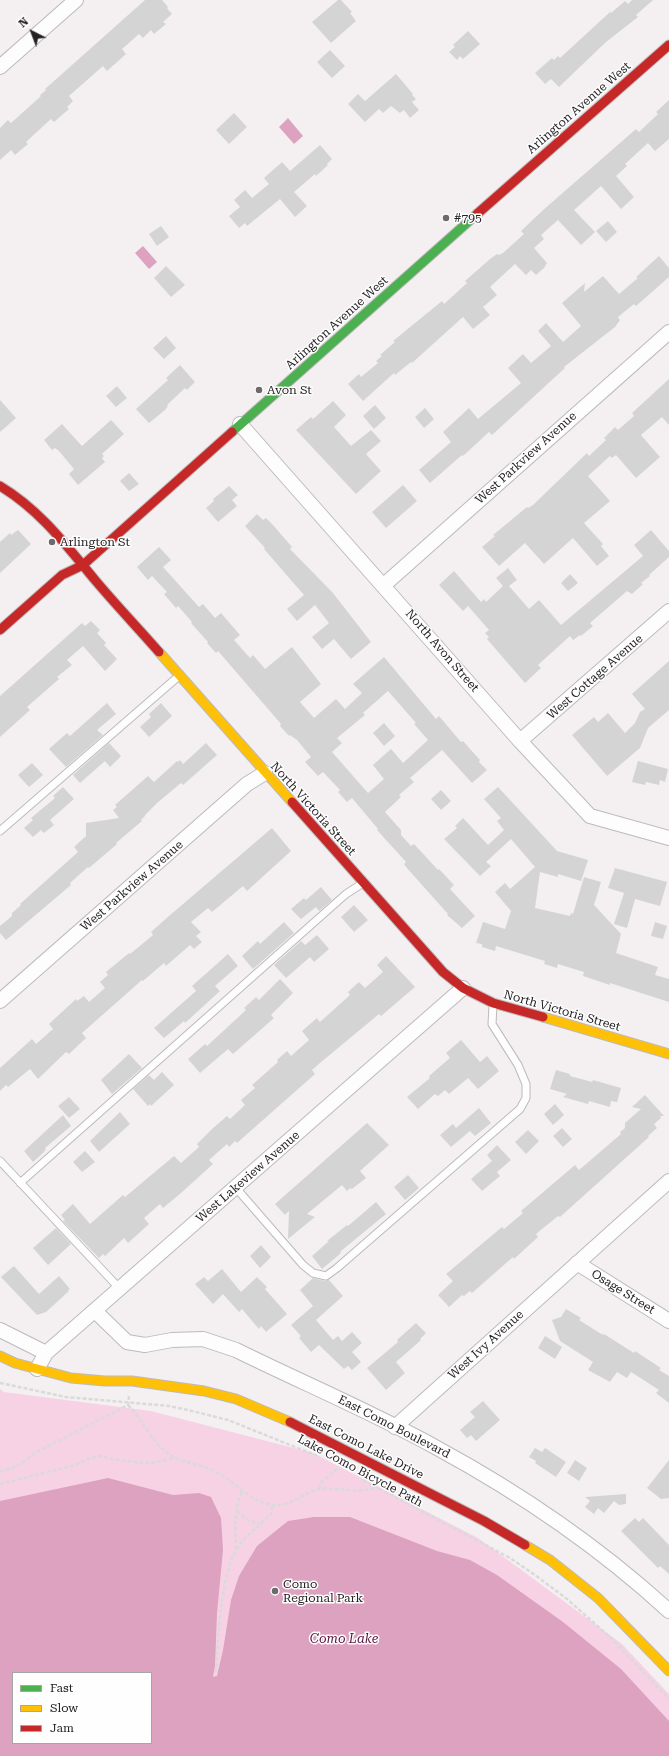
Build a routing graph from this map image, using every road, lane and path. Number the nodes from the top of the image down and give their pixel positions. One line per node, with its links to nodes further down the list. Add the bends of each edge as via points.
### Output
1 (76, 0): 3 (street)
2 (669, 45): 5 (street, Arlington Avenue West)
3 (0, 68)
4 (669, 332): 8 (street, West Parkview Avenue)
5 (240, 424): 7 (street, Arlington Avenue West); 8 (street, North Avon Street)
6 (0, 486): 7 (street, North Victoria Street, via 39,514)
7 (83, 565): 10 (street, Arlington Avenue West, via 62,575); 11 (street, North Victoria Street)
8 (384, 585): 12 (street, North Avon Street)
9 (669, 611): 12 (street, West Cottage Avenue)
10 (0, 630)
11 (180, 675): 13 (street, North Victoria Street); 14 (lane)
12 (520, 741): 15 (street, North Avon Street, via 590,816)
13 (265, 773): 16 (street, North Victoria Street); 18 (street, West Parkview Avenue, via 247,784)
14 (0, 831)
15 (669, 838)
16 (364, 883): 17 (street, North Victoria Street, via 427,956); 23 (lane, via 346,894)
17 (463, 988): 19 (street, North Victoria Street); 24 (street, West Lakeview Avenue)
18 (0, 1001)
19 (493, 1003): 20 (street, North Victoria Street); 24 (lane, via 492,1024 518,1065 526,1084 526,1098 520,1109 326,1276 313,1273 303,1266)
20 (669, 1054)
21 (0, 1162): 23 (lane)
22 (669, 1181): 25 (street, West Ivy Avenue)
23 (20, 1183): 26 (lane)
24 (236, 1188): 26 (street, West Lakeview Avenue)
25 (577, 1263): 28 (street, Osage Street); 36 (street, West Ivy Avenue)
26 (120, 1288): 27 (street, West Lakeview Avenue)
27 (95, 1311): 30 (street, West Lakeview Avenue); 36 (street, East Como Boulevard, via 127,1342 145,1345 172,1340 203,1339 236,1350)
28 (669, 1321)
29 (0, 1330): 30 (street)
30 (46, 1353): 32 (street, West Lakeview Avenue)
31 (0, 1356): 32 (street, East Como Lake Drive)
32 (37, 1369): 53 (street, East Como Lake Drive, via 71,1378 132,1381 204,1392 236,1400 294,1424 484,1521 550,1560 598,1598)
33 (0, 1383): 35 (path, via 66,1397)
34 (134, 1394): 35 (path, via 129,1394)
35 (128, 1404): 37 (path, via 159,1445); 38 (path, via 168,1406 228,1420); 42 (path, via 38,1451 18,1466)
36 (395, 1427): 52 (street, East Como Boulevard, via 510,1490 595,1548)
37 (176, 1458): 44 (path, via 144,1463 100,1456 72,1466); 47 (path, via 214,1471)
38 (321, 1458)
39 (333, 1464): 40 (path)
40 (339, 1467): 41 (path); 46 (path, via 321,1483)
41 (346, 1470)
42 (0, 1472)
43 (359, 1477): 45 (path)
44 (0, 1484)
45 (378, 1487): 46 (path, via 370,1491); 55 (path, via 510,1558 567,1599 611,1638)
46 (319, 1489): 48 (path, via 287,1503)
47 (242, 1491): 48 (path, via 257,1501); 49 (path)
48 (273, 1505): 50 (path, via 271,1514)
49 (236, 1510): 50 (path, via 248,1520); 51 (path)
50 (260, 1524): 51 (path)
51 (236, 1550): 54 (path, via 225,1583 220,1613)
52 (669, 1611)
53 (669, 1671)
54 (216, 1673)
55 (669, 1699)

